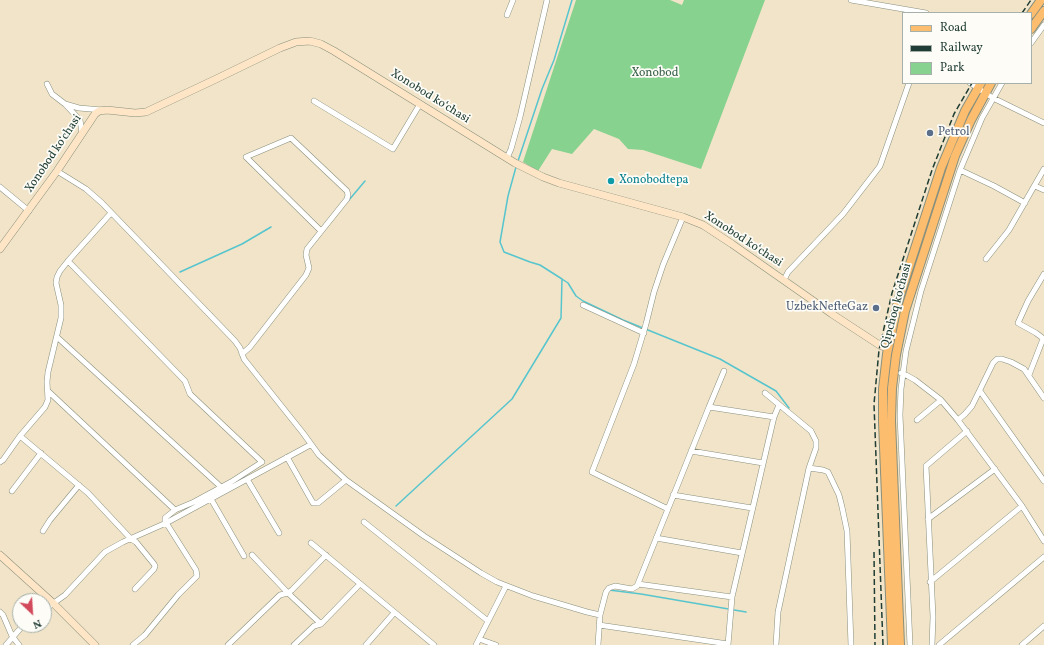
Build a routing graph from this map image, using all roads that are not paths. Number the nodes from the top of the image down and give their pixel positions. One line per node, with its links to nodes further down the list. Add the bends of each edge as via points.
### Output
1 (513, 0): 8 (street)
2 (547, 0): 25 (street, via 520,117)
3 (851, 0): 6 (street)
4 (1041, 0): 7 (main road)
5 (1044, 11): 10 (main road)
6 (920, 12)
7 (1032, 13)
8 (507, 15)
9 (1044, 25): 11 (street)
10 (1032, 27)
11 (1032, 42)
12 (47, 84): 20 (street, via 52,94)
13 (909, 84): 41 (street, via 880,166 843,214 788,272)
14 (990, 84): 17 (main road, Qipchoq ko'chasi)
15 (1001, 84): 18 (street)
16 (980, 85): 17 (street); 47 (main road, Qipchoq ko'chasi, via 962,117 941,168 898,301)
17 (985, 93): 18 (street); 48 (main road, Qipchoq ko'chasi, via 965,132 950,171 905,311)
18 (993, 98): 23 (street); 27 (street, via 974,134)
19 (314, 101): 21 (street, via 393,149)
20 (66, 104): 22 (street, via 79,108); 24 (street, via 80,120)
21 (420, 104): 22 (main road, Xonobod koʻchasi, via 328,47 307,41 280,48 146,112); 25 (main road, Xonobod koʻchasi)
22 (107, 110): 24 (main road, Xonobod koʻchasi, via 95,114)
23 (1044, 123)
24 (82, 133): 28 (main road, Xonobod koʻchasi)
25 (507, 158): 35 (main road, Xonobod koʻchasi, via 553,182)
26 (1044, 169): 29 (street)
27 (960, 170): 32 (street); 53 (street, via 917,303)
28 (57, 171): 33 (main road, Xonobod koʻchasi); 34 (street, via 86,189)
29 (1035, 186): 31 (street); 32 (street)
30 (0, 187): 33 (street)
31 (1044, 190)
32 (1025, 203): 38 (street, via 1009,230)
33 (29, 211): 37 (main road, Xonobod koʻchasi)
34 (111, 213): 39 (street); 49 (street, via 235,341)
35 (683, 217): 41 (main road, Xonobod koʻchasi, via 710,229); 44 (street, via 663,265)
36 (321, 231): 36 (street, via 347,199 347,191 291,138 246,156); 49 (street, via 306,250 309,268 306,275)
37 (0, 249)
38 (986, 259)
39 (68, 261): 45 (street, via 60,271 56,283 61,305); 72 (street, via 185,381 190,394)
40 (1044, 274): 42 (street)
41 (784, 280): 47 (main road, Xonobod koʻchasi, via 847,324)
42 (1042, 282): 46 (street, via 1028,301 1018,324)
43 (583, 305): 44 (street)
44 (644, 333): 87 (street, via 592,472)
45 (57, 337): 55 (street, via 48,372); 81 (street)
46 (1044, 339): 54 (street)
47 (888, 348): 48 (main road); 51 (main road, Qipchoq ko'chasi)
48 (897, 350): 52 (main road, Qipchoq ko'chasi)
49 (242, 354): 67 (street)
50 (724, 371): 61 (street)
51 (885, 371): 52 (main road); 137 (main road, Qipchoq ko'chasi, via 883,428)
52 (894, 372): 53 (street); 138 (main road, Qipchoq ko'chasi, via 891,421)
53 (903, 374): 59 (street); 139 (street, via 900,415)
54 (1029, 375): 56 (street, via 1011,362 997,359); 58 (street)
55 (48, 391): 66 (street, via 45,407); 88 (street)
56 (980, 391): 64 (street, via 969,410); 79 (street)
57 (765, 393): 60 (street)
58 (1044, 398)
59 (941, 400): 63 (street); 64 (street)
60 (779, 404): 62 (street); 75 (street, via 814,436 816,448)
61 (709, 407): 62 (street); 68 (street)
62 (774, 417): 73 (street)
63 (917, 420)
64 (958, 420): 65 (street)
65 (967, 432): 76 (street); 89 (street, via 926,466)
66 (20, 436): 69 (street); 71 (street)
67 (310, 445): 70 (street); 78 (street)
68 (691, 451): 73 (street); 83 (street)
69 (41, 453): 80 (street); 82 (street)
70 (287, 457): 74 (street); 78 (street, via 313,503 318,503)
71 (0, 462)
72 (262, 462): 74 (street); 81 (street)
73 (763, 462): 86 (street)
74 (268, 468): 77 (street)
75 (809, 468): 135 (street, via 778,612); 136 (street, via 828,472 842,507 847,531)
76 (994, 469): 85 (street); 89 (street)
77 (248, 479): 84 (street); 93 (street)
78 (346, 480): 107 (street, via 424,536)
79 (1044, 481)
80 (79, 485): 92 (street); 95 (street)
81 (221, 487): 88 (street)
82 (12, 491)
83 (674, 496): 86 (street); 87 (street)
84 (211, 499): 91 (street); 102 (street)
85 (1022, 506): 96 (street); 104 (street)
86 (752, 508): 98 (street)
87 (668, 509): 94 (street)
88 (175, 510): 91 (street, via 165,518)
89 (928, 519): 104 (street)
90 (364, 522): 115 (street)
91 (166, 523): 95 (street); 127 (street, via 196,570 197,576)
92 (43, 531)
93 (279, 533)
94 (656, 538): 98 (street); 106 (street)
95 (131, 539): 108 (street, via 155,566); 111 (street, via 105,552 65,595)
96 (1044, 541)
97 (311, 542): 101 (street)
98 (742, 553): 110 (street)
99 (0, 555): 111 (main road)
100 (252, 555): 109 (street)
101 (326, 555): 105 (street); 109 (street)
102 (244, 556)
103 (1044, 557): 141 (street)
104 (930, 582): 140 (street)
105 (360, 584): 113 (street); 116 (street)
106 (638, 584): 110 (street); 114 (street, via 634,589 615,586 608,588)
107 (506, 586): 114 (street, via 557,604); 115 (street)
108 (135, 588)
109 (288, 593): 116 (street); 128 (street, via 280,594)
110 (732, 597): 123 (street)
111 (53, 603): 126 (main road)
112 (0, 612): 120 (street)
113 (394, 612): 122 (street); 130 (street)
114 (600, 615): 117 (street)
115 (488, 621): 121 (street)
116 (321, 624): 129 (street, via 314,626)
117 (599, 625): 123 (street); 134 (street)
118 (1044, 626): 142 (street)
119 (15, 633): 120 (street)
120 (12, 636): 124 (street); 125 (street)
121 (479, 639): 132 (street); 133 (street)
122 (425, 642): 131 (street)
123 (728, 644)
124 (6, 645)
125 (19, 645)
126 (95, 645)
127 (133, 645)
128 (228, 645)
129 (294, 645)
130 (366, 645)
131 (434, 645)
132 (476, 645)
133 (496, 645)
134 (598, 645)
135 (776, 645)
136 (851, 645)
137 (892, 645)
138 (900, 645)
139 (910, 645)
140 (932, 645)
141 (939, 645)
142 (1022, 645)

